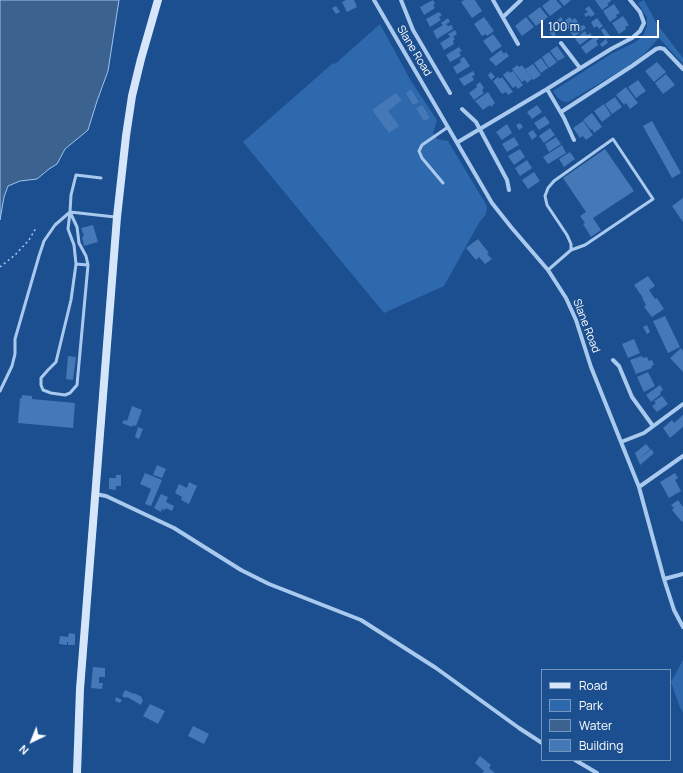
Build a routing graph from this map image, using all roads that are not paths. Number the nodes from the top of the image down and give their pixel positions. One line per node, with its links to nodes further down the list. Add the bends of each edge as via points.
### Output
1 (158, 0): 24 (main road, via 132,96)
2 (374, 0): 16 (street, Slane Road)
3 (401, 0): 13 (street, via 413,30)
4 (493, 0): 7 (street)
5 (521, 0): 7 (street)
6 (630, 0): 10 (street, via 640,12 644,23 640,31 625,43)
7 (503, 17): 9 (street)
8 (561, 43): 10 (street)
9 (518, 44)
10 (580, 68): 12 (street)
11 (683, 69): 15 (street, via 664,49 656,49)
12 (547, 89): 15 (street); 17 (street)
13 (450, 93)
14 (462, 109): 17 (street)
15 (561, 112): 18 (street)
16 (448, 127): 19 (street, Slane Road); 21 (lane, via 422,145 419,151)
17 (479, 128): 19 (street); 22 (street, via 507,180)
18 (574, 140)
19 (458, 142): 28 (street, Slane Road, via 498,212)
20 (101, 178): 23 (lane, via 76,175)
21 (443, 183)
22 (509, 190)
23 (70, 212): 24 (lane); 26 (lane, via 68,229 74,245); 27 (lane); 30 (lane, via 54,225 44,241 15,339 12,366)
24 (117, 217): 36 (main road)
25 (571, 250): 25 (lane, via 567,235 547,205 545,196 548,188 554,181 614,139 653,199 585,245); 28 (lane)
26 (76, 264): 27 (lane); 27 (lane, via 71,300 56,362 41,378 40,386 51,393 65,395 77,385)
27 (88, 266)
28 (548, 270): 33 (street, Slane Road, via 566,298 576,320)
29 (613, 360): 32 (street, via 619,366 632,397)
30 (0, 391)
31 (683, 404): 32 (street)
32 (653, 426): 33 (street)
33 (621, 442): 35 (street, Slane Road)
34 (683, 456): 35 (street)
35 (639, 487): 38 (street, Slane Road)
36 (95, 494): 40 (street, via 106,496 174,528 241,570 269,584 361,620 436,668); 42 (main road, via 80,689)
37 (683, 574): 38 (street)
38 (664, 579): 39 (street, Slane Road, via 674,610)
39 (683, 627)
40 (541, 742)
41 (577, 761): 43 (street)
42 (77, 773)
43 (597, 773)

